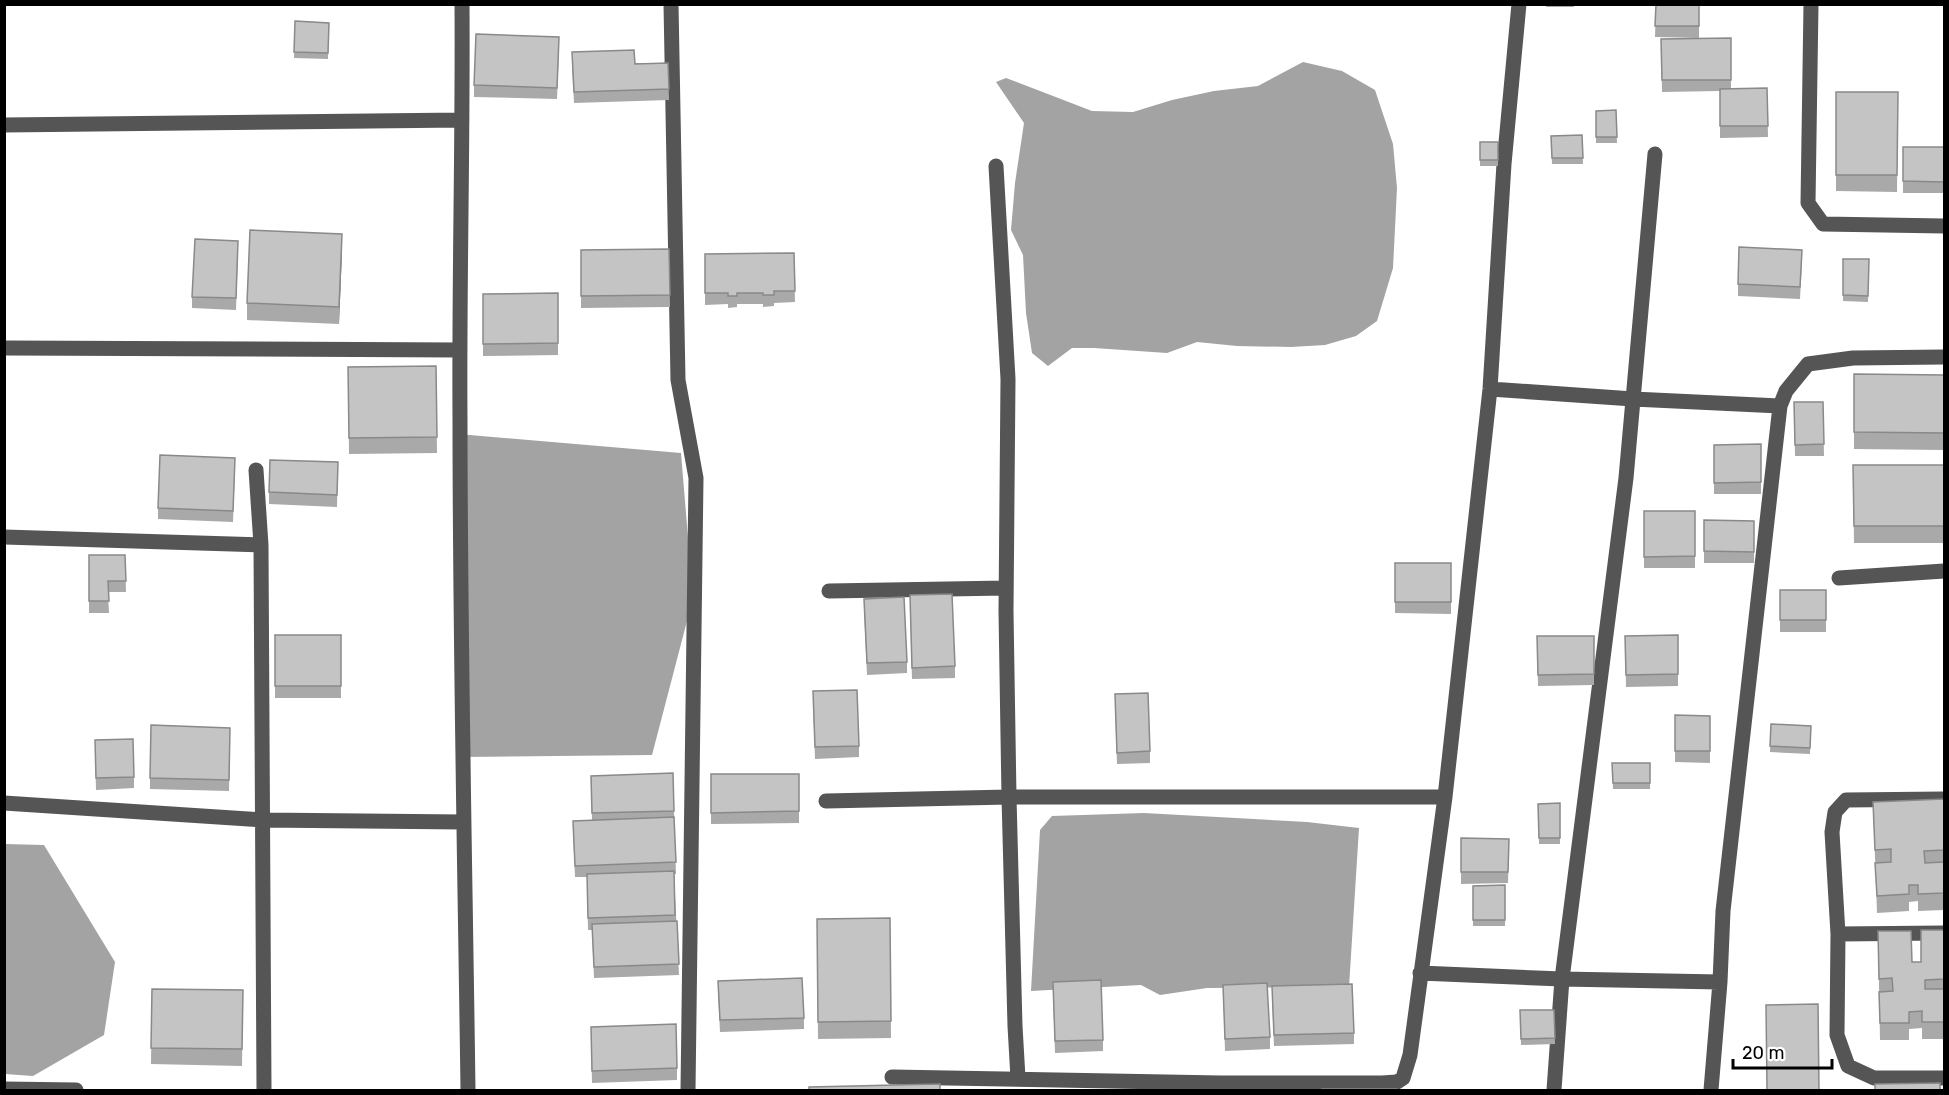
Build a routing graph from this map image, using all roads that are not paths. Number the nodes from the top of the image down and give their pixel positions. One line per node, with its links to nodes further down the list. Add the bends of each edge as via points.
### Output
1 (462, 4): 5 (street)
2 (671, 4): 43 (street, via 678,380 696,478)
3 (1519, 4): 13 (street)
4 (1811, 4): 9 (street, via 1808,203 1823,224)
5 (462, 120): 6 (street); 11 (street)
6 (4, 125)
7 (1655, 154): 14 (street)
8 (996, 166): 21 (street, via 1008,379)
9 (1944, 226)
10 (4, 348): 11 (street)
11 (460, 350): 29 (street)
12 (1944, 357): 15 (street, via 1853,358 1808,364 1786,391)
13 (1490, 389): 14 (street); 24 (street)
14 (1633, 399): 15 (street); 33 (street)
15 (1780, 406): 34 (street, via 1723,911)
16 (256, 470): 18 (street)
17 (4, 537): 18 (street)
18 (261, 544): 28 (street)
19 (1944, 571): 20 (street)
20 (1839, 578)
21 (1006, 588): 22 (street); 23 (street)
22 (829, 591)
23 (1009, 797): 24 (street); 26 (street); 36 (street)
24 (1445, 797): 32 (street)
25 (1944, 799): 31 (street, via 1846,800 1835,812 1832,832)
26 (826, 801)
27 (4, 803): 28 (street)
28 (262, 820): 29 (street); 41 (street)
29 (463, 822): 42 (street)
30 (1944, 933): 31 (street)
31 (1838, 934): 37 (street, via 1837,1035 1848,1066 1874,1078)
32 (1420, 973): 33 (street); 38 (street, via 1410,1055 1403,1078 1397,1082)
33 (1562, 979): 34 (street); 44 (street)
34 (1719, 982): 45 (street)
35 (892, 1077): 36 (street)
36 (1018, 1078): 38 (street)
37 (1944, 1078)
38 (1221, 1087)
39 (4, 1089): 40 (street)
40 (76, 1090)
41 (264, 1090)
42 (468, 1090)
43 (688, 1090)
44 (1554, 1090)
45 (1711, 1090)

